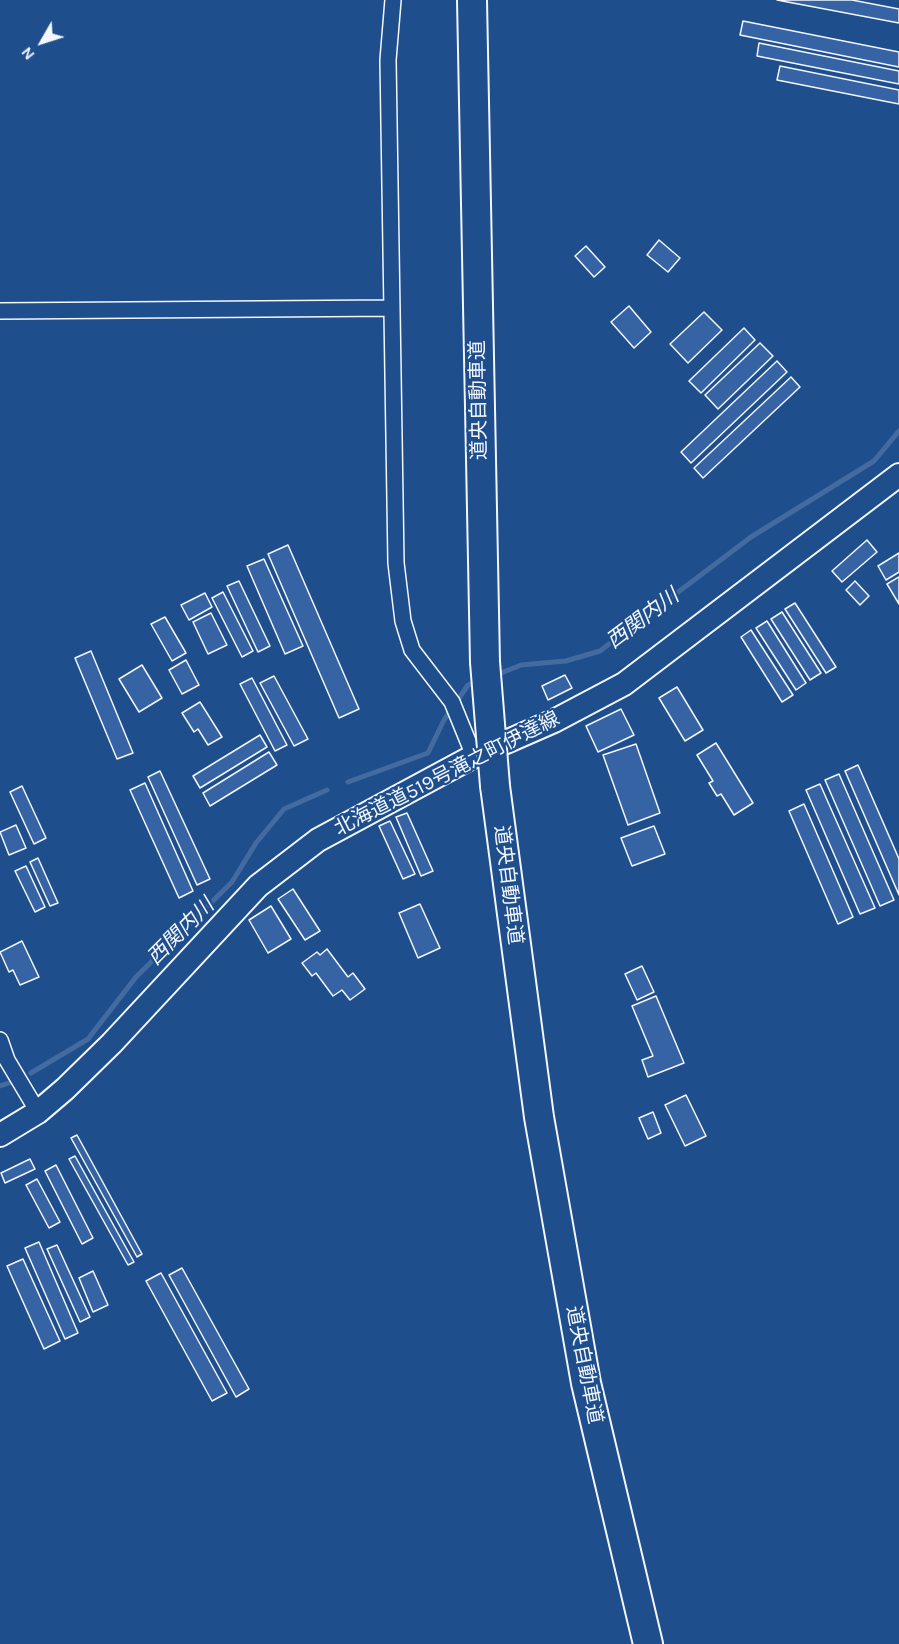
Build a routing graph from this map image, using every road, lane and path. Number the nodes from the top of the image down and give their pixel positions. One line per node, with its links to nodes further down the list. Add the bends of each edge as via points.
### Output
1 (393, 0): 5 (street, via 388,60)
2 (472, 0): 4 (highway, 道央自動車道)
3 (486, 0): 4 (highway, 道央自動車道)
4 (472, 114): 12 (highway, 道央自動車道, bridge, via 485,662 495,786 539,1117 586,1383)
5 (392, 308): 6 (street); 8 (street, via 396,563 403,621 412,650 452,702)
6 (0, 310)
7 (899, 475): 8 (main road, 北海道道519号滝之町伊達線, via 624,684 555,721)
8 (474, 756): 10 (main road, 北海道道519号滝之町伊達線, via 318,840 258,886 112,1042)
9 (0, 1040): 10 (street, via 7,1060)
10 (38, 1112): 11 (main road, 北海道道519号滝之町伊達線)
11 (0, 1135)
12 (648, 1644)

